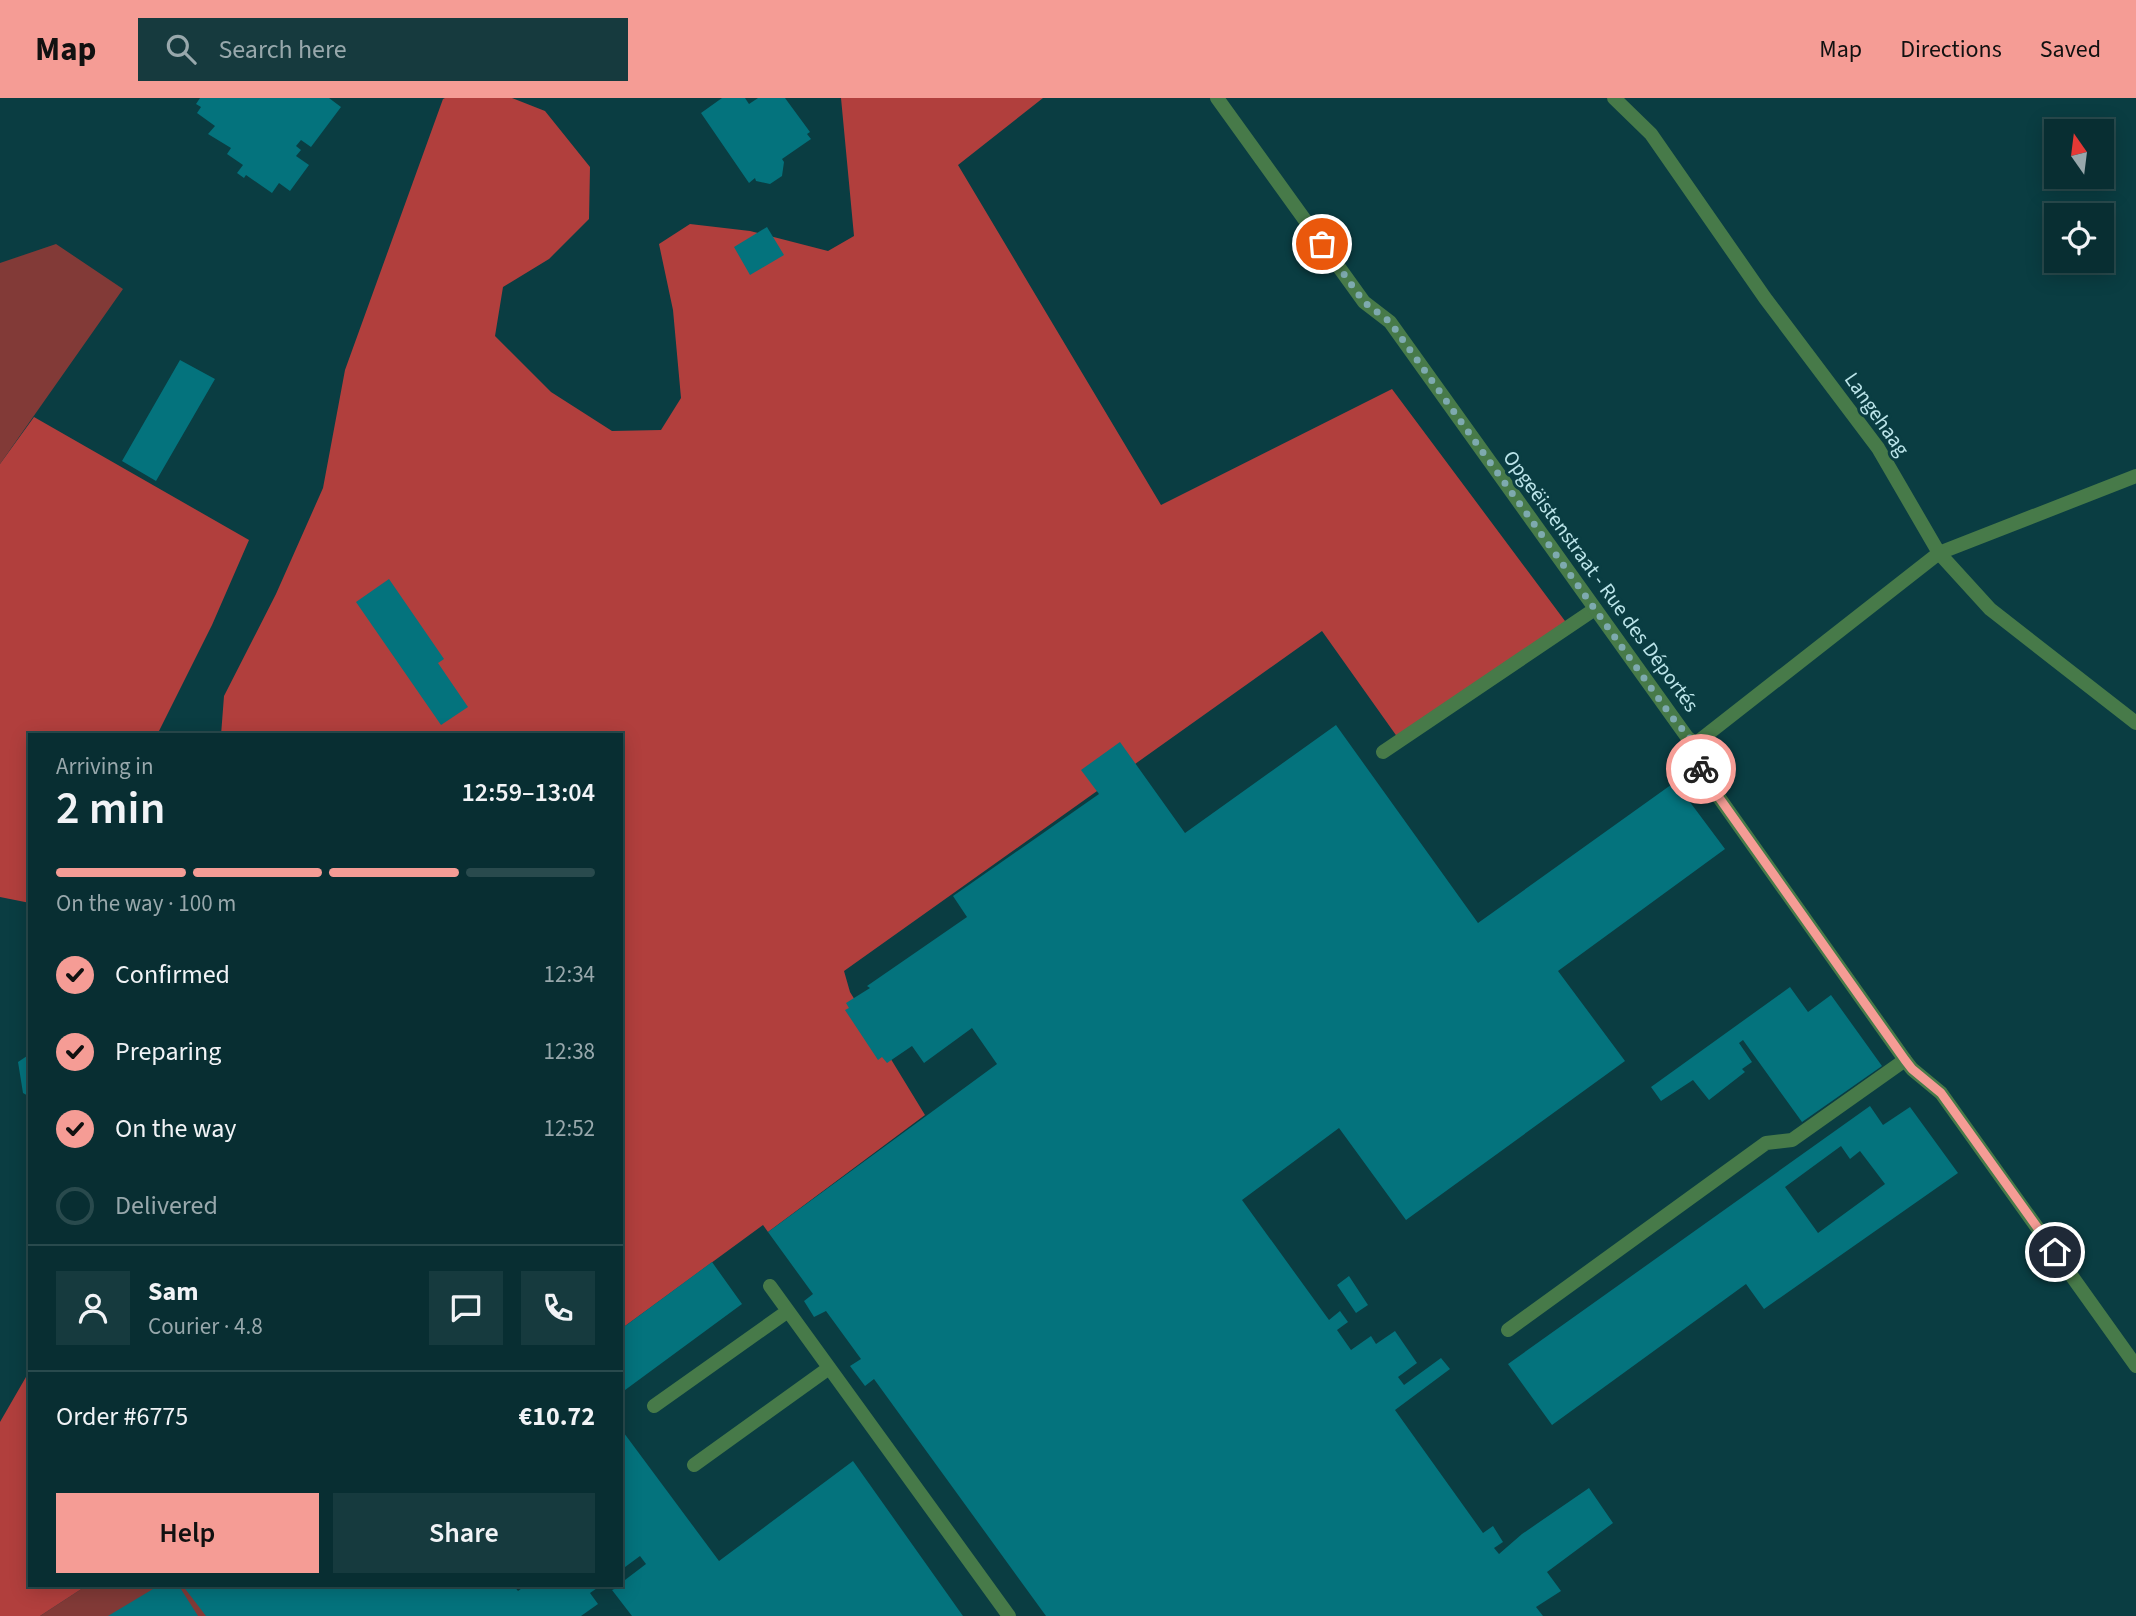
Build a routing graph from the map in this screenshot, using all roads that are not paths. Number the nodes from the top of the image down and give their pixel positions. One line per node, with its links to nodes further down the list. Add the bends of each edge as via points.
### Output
1 (1217, 98): 5 (street, Opgeëistenstraat - Rue des Déportés, via 1364,302 1390,322)
2 (1614, 98): 4 (street, Langehaag, via 1651,134 1878,448)
3 (2136, 476): 4 (street)
4 (1939, 553): 6 (street, Langehaag, via 1990,609); 7 (street)
5 (1595, 609): 7 (street, Opgeëistenstraat - Rue des Déportés); 8 (street)
6 (2136, 723)
7 (1695, 744): 9 (street, Opgeëistenstraat - Rue des Déportés, via 1698,763 1713,789)
8 (1383, 752)
9 (1905, 1060): 12 (street, via 1792,1140 1766,1143); 13 (street, Opgeëistenstraat - Rue des Déportés, via 1941,1093)
10 (770, 1286): 11 (street)
11 (788, 1311): 14 (street); 15 (street)
12 (1508, 1330)
13 (2136, 1366)
14 (829, 1368): 16 (street); 17 (street)
15 (654, 1406)
16 (694, 1465)
17 (1009, 1616)

